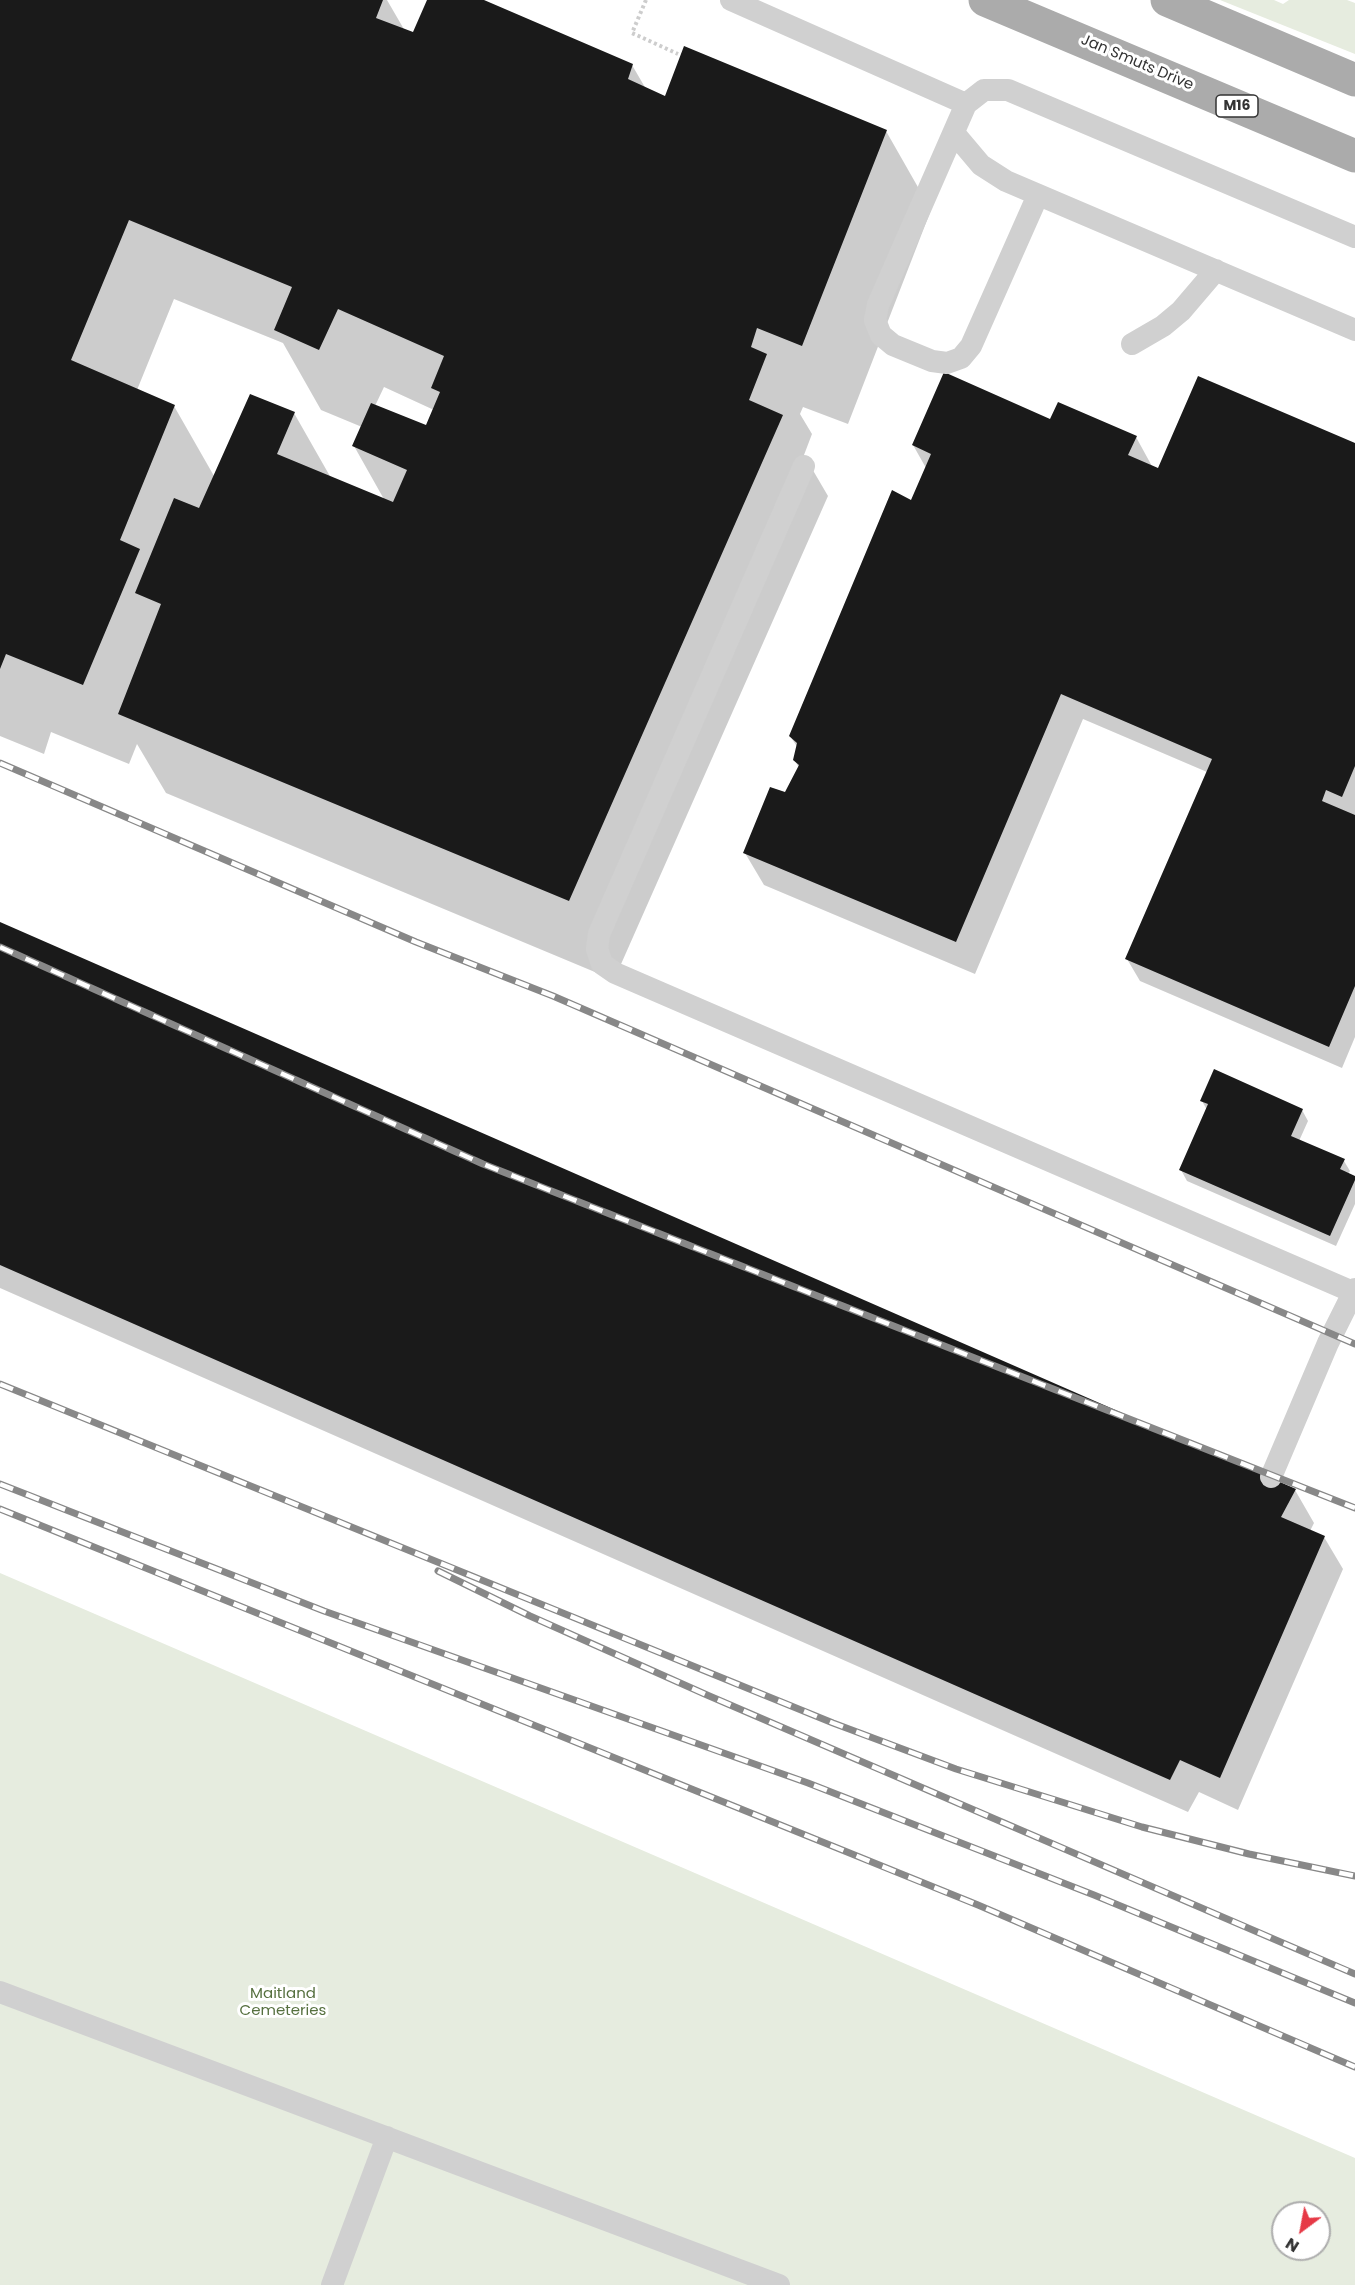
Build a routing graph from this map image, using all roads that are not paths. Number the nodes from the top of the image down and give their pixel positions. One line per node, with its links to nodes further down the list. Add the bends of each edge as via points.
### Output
1 (731, 0): 4 (lane)
2 (986, 0): 8 (main road, Jan Smuts Drive / M16)
3 (1167, 0): 5 (main road)
4 (760, 6): 6 (lane)
5 (1355, 80)
6 (966, 104): 7 (lane); 10 (lane, via 984,90 1008,90)
7 (954, 133): 9 (lane, via 981,165); 9 (lane, via 878,305 875,320 881,335 893,345 932,361 947,363 961,358 971,346)
8 (1355, 156)
9 (1038, 195): 11 (lane)
10 (1355, 237)
11 (1216, 270): 12 (lane); 13 (lane, via 1181,311)
12 (1355, 330)
13 (1132, 344)
14 (804, 466): 15 (lane, via 599,934 597,950 603,964 626,978)
15 (1355, 1291): 16 (lane, via 1328,1343)
16 (1271, 1477)
17 (0, 1992): 18 (lane)
18 (387, 2138): 19 (lane); 20 (lane)
19 (333, 2285)
20 (779, 2285)

